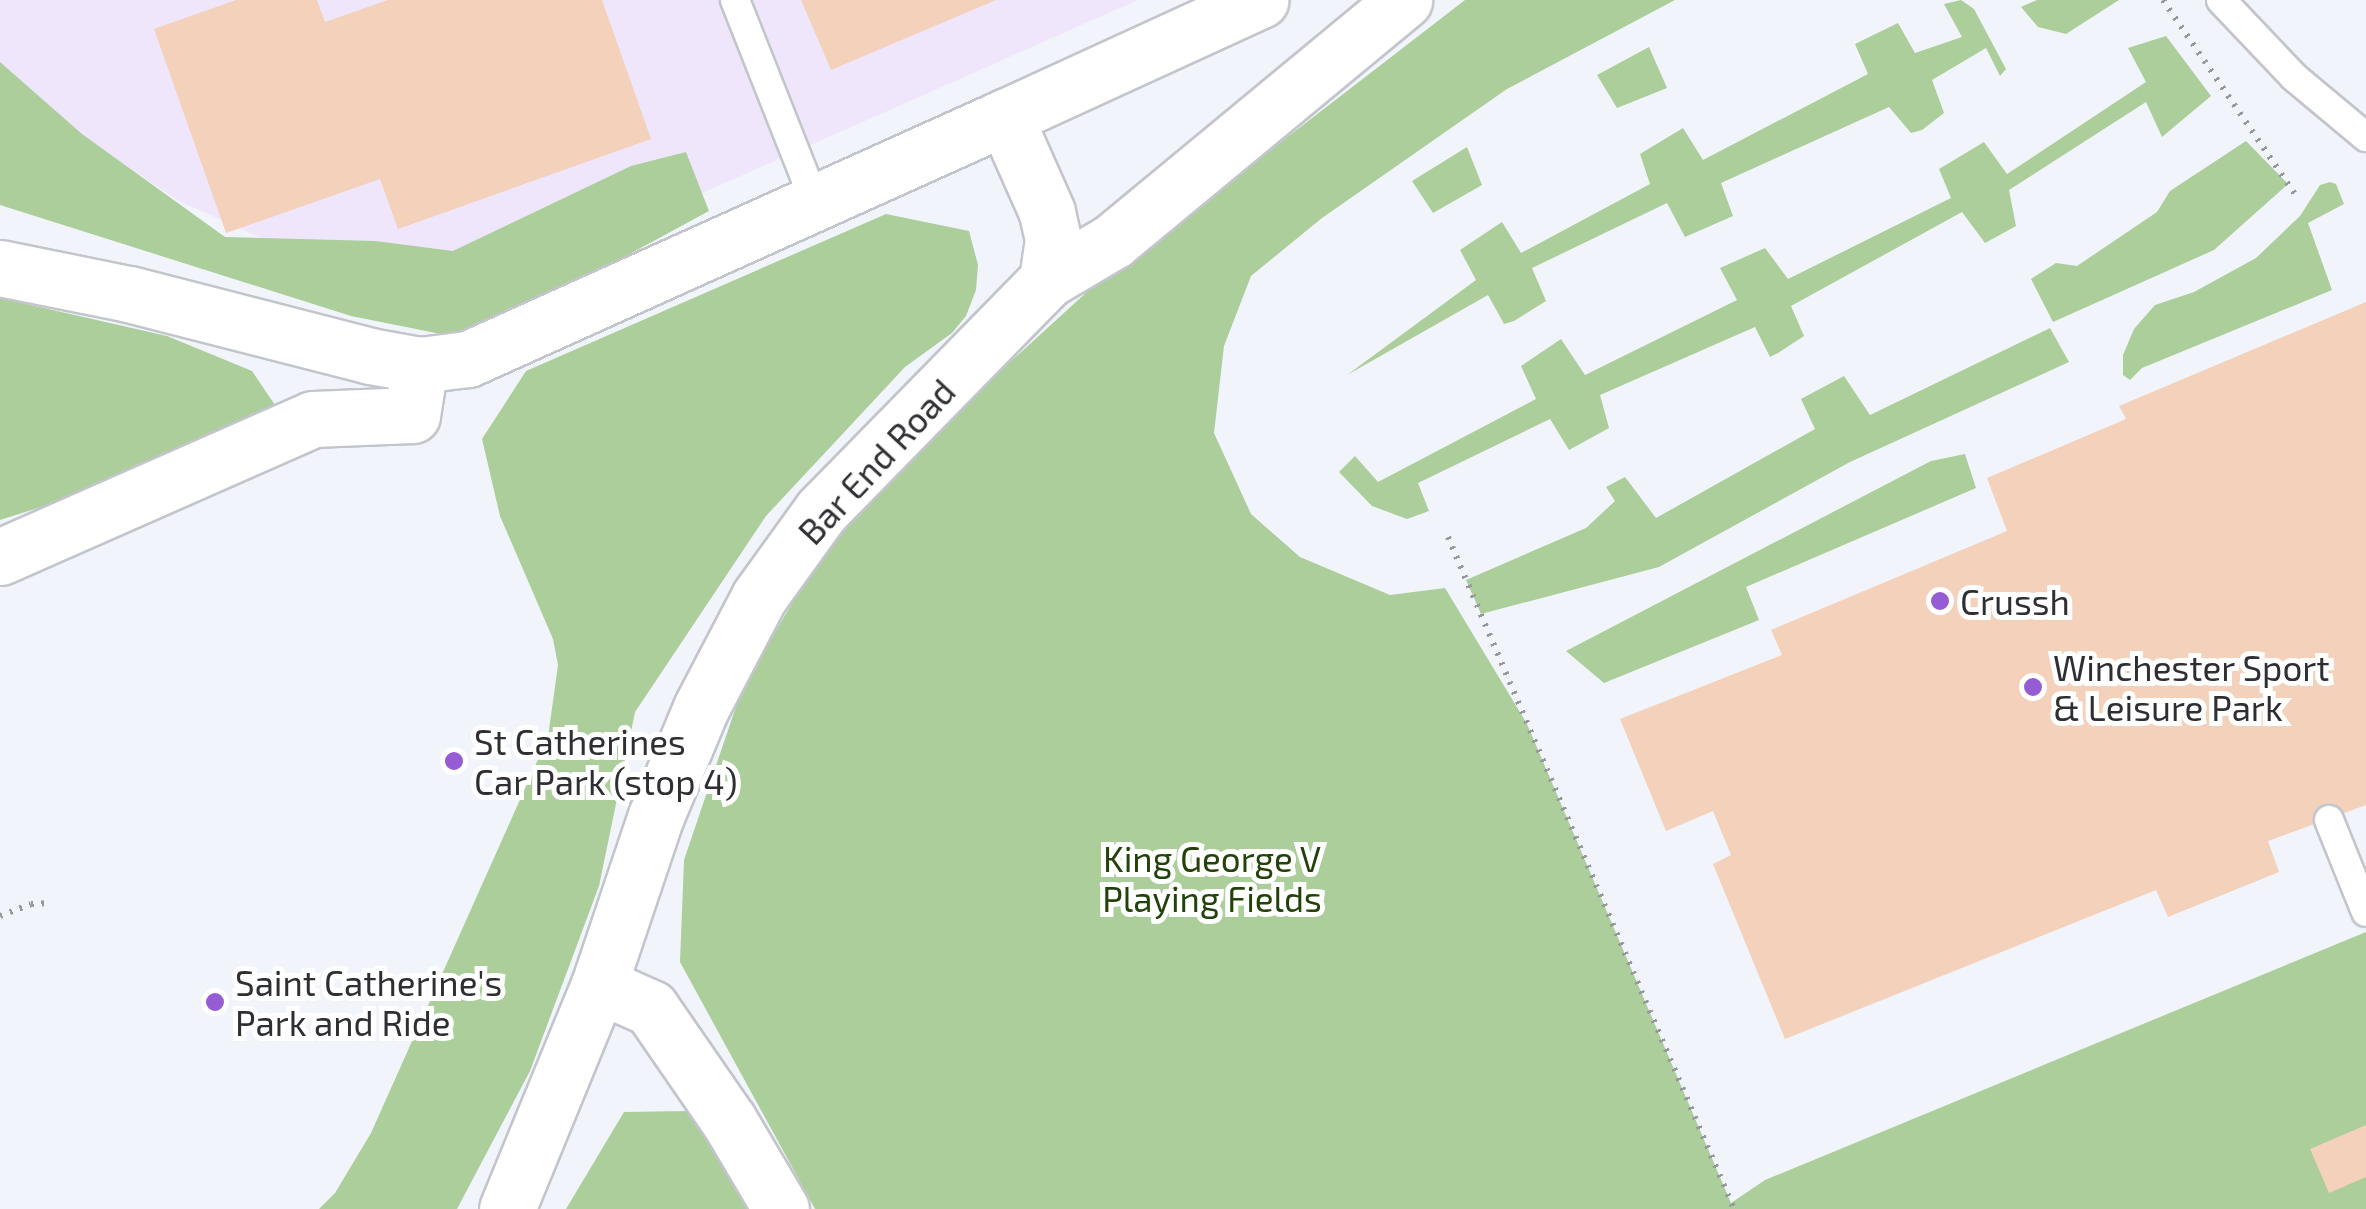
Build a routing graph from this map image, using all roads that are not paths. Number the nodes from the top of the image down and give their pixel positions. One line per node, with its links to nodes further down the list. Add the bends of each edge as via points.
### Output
1 (735, 0): 7 (lane)
2 (1260, 0): 5 (main road)
3 (1404, 0): 9 (main road, Bar End Road, via 1113,241)
4 (2221, 0): 6 (lane, via 2294,77)
5 (1005, 117): 7 (main road); 9 (main road, via 1047,212)
6 (2366, 137)
7 (816, 205): 10 (main road, via 468,359)
8 (0, 268): 10 (main road, via 129,294)
9 (1047, 280): 15 (main road, Bar End Road, via 822,511 759,597 701,708)
10 (416, 390): 11 (main road, via 313,419)
11 (0, 557)
12 (2329, 820): 13 (lane)
13 (2357, 858): 14 (lane)
14 (2366, 912)
15 (599, 985): 16 (main road, Bar End Road); 17 (main road, via 651,1008)
16 (507, 1209)
17 (781, 1209)

